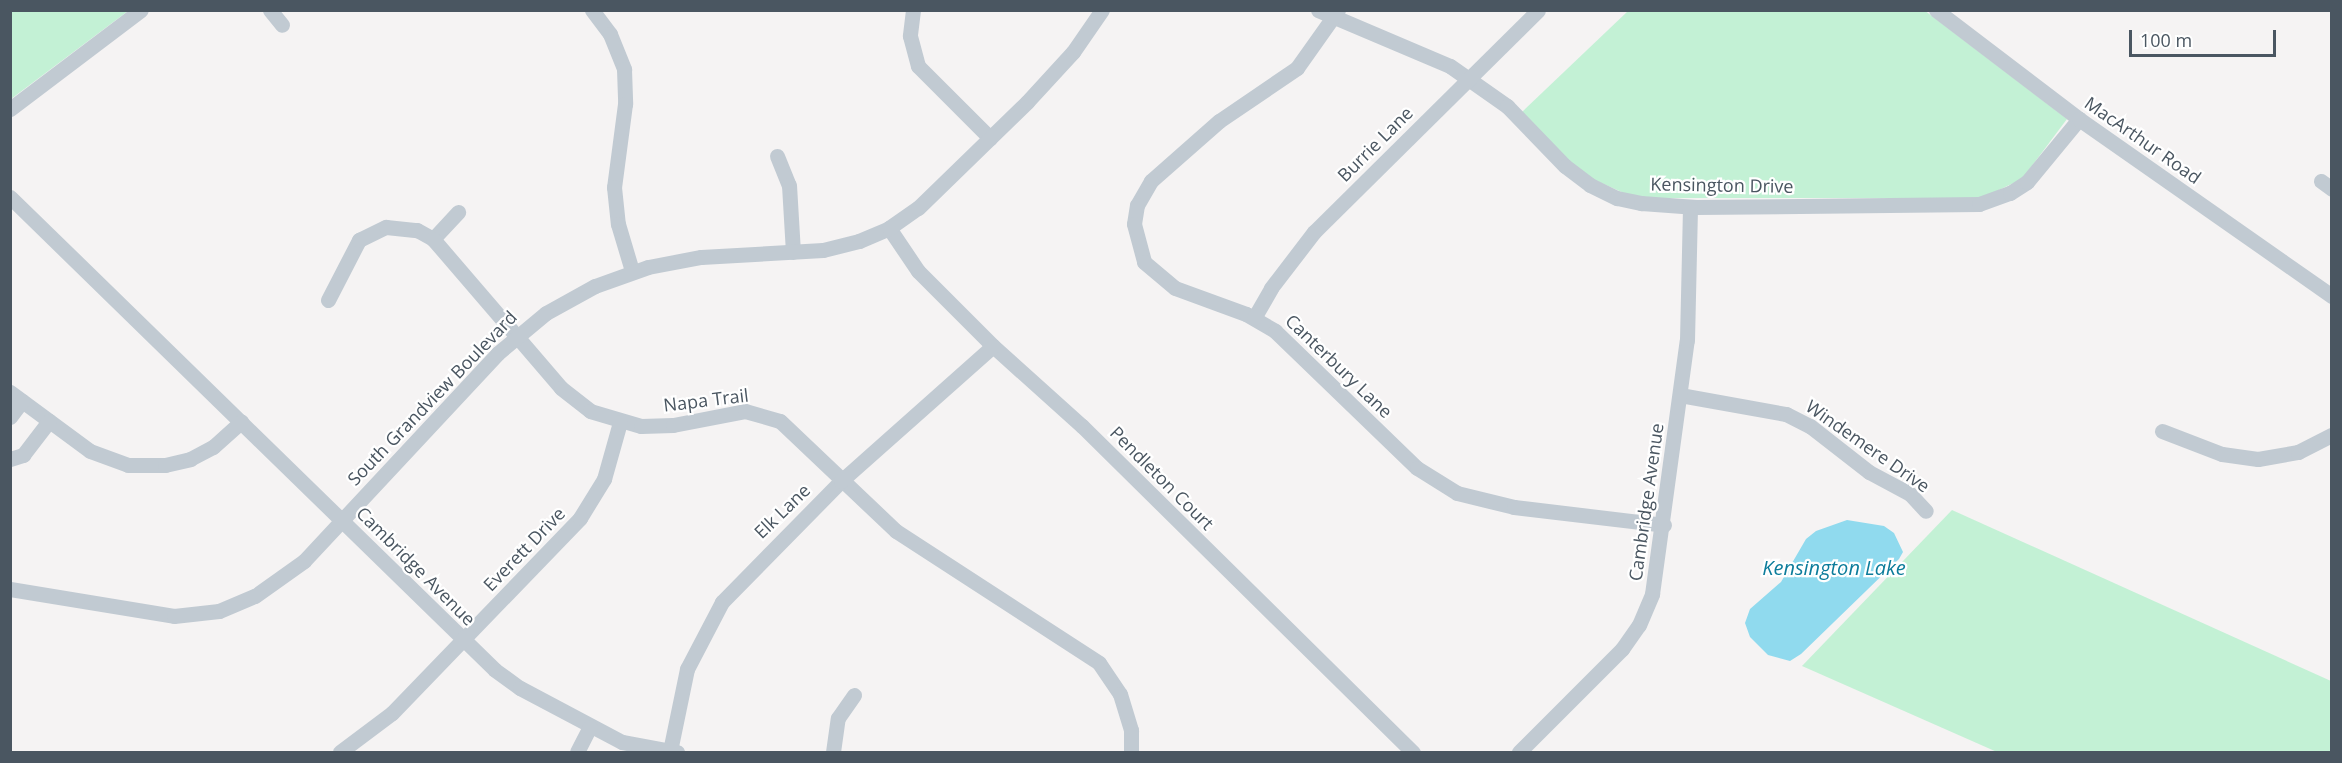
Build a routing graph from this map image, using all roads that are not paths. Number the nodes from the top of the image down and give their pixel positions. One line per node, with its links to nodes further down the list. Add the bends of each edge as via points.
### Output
1 (141, 10): 12 (street)
2 (270, 10): 10 (street)
3 (592, 10): 22 (street, via 610,34 624,69 626,104 614,187 618,224)
4 (913, 10): 14 (street, via 910,36 918,66)
5 (1102, 10): 14 (street, South Grandview Boulevard, via 1057,71)
6 (1318, 10): 9 (street, Kensington Drive)
7 (1538, 10): 11 (street, Burrie Lane)
8 (1936, 10): 13 (street, MacArthur Road)
9 (1336, 14): 11 (street, Kensington Drive); 25 (street, Canterbury Lane, via 1297,68 1194,141 1151,181 1137,205 1134,224 1138,250 1158,278)
10 (282, 25)
11 (1470, 78): 17 (street, Kensington Drive, via 1507,106 1565,166 1590,185 1628,201); 25 (street, Burrie Lane, via 1314,232 1271,288)
12 (10, 109)
13 (2079, 119): 17 (street, Kensington Drive, via 2027,182 1979,204); 23 (street, MacArthur Road)
14 (990, 138): 19 (street, South Grandview Boulevard, via 918,208)
15 (777, 156): 21 (street, via 789,184)
16 (10, 197): 32 (street, Cambridge Avenue)
17 (1690, 207): 28 (street, Cambridge Avenue, via 1689,305)
18 (458, 212): 20 (street)
19 (889, 228): 21 (street, South Grandview Boulevard, via 842,246); 27 (street, Pendleton Court, via 918,272)
20 (433, 239): 24 (street, Napa Trail, via 401,226 366,235 351,250); 26 (street, Napa Trail)
21 (793, 252): 22 (street, South Grandview Boulevard, via 701,257)
22 (632, 271): 26 (street, South Grandview Boulevard, via 574,296)
23 (2331, 296)
24 (328, 300)
25 (1254, 318): 40 (street, Canterbury Lane, via 1318,368 1417,468 1457,493 1514,507)
26 (515, 337): 33 (street, Napa Trail, via 568,396 590,411); 39 (street, South Grandview Boulevard)
27 (993, 346): 37 (street, Elk Lane); 50 (street, Pendleton Court, via 1082,426)
28 (1680, 395): 38 (street, Windemere Drive, via 1786,414 1810,426 1869,472 1910,494); 40 (street, Cambridge Avenue)
29 (16, 397): 30 (street); 31 (street)
30 (10, 417)
31 (49, 421): 32 (street, via 107,459 148,467 181,462 206,452); 36 (street, via 23,454)
32 (241, 422): 39 (street, Cambridge Avenue)
33 (620, 422): 37 (street, Napa Trail, via 653,426 745,411 767,415 795,433); 42 (street, Everett Drive, via 610,463 588,508)
34 (2162, 431): 35 (street, via 2222,454 2258,459 2298,452)
35 (2331, 435)
36 (10, 459)
37 (841, 481): 45 (street, Elk Lane, via 749,569 709,621 687,669); 49 (street, Napa Trail, via 896,531 1100,663 1123,701 1131,730)
38 (1926, 511)
39 (342, 521): 41 (street, South Grandview Boulevard, via 280,582 219,611 159,616); 42 (street, Cambridge Avenue)
40 (1664, 525): 51 (street, Cambridge Avenue, via 1652,594 1633,634)
41 (10, 589)
42 (463, 640): 44 (street, Cambridge Avenue, via 508,680); 46 (street, Everett Drive, via 392,713)
43 (854, 695): 48 (street, via 838,718)
44 (590, 727): 45 (street, Cambridge Avenue, via 630,745); 47 (street)
45 (674, 752)
46 (340, 753)
47 (577, 753)
48 (833, 753)
49 (1131, 753)
50 (1413, 753)
51 (1519, 753)

